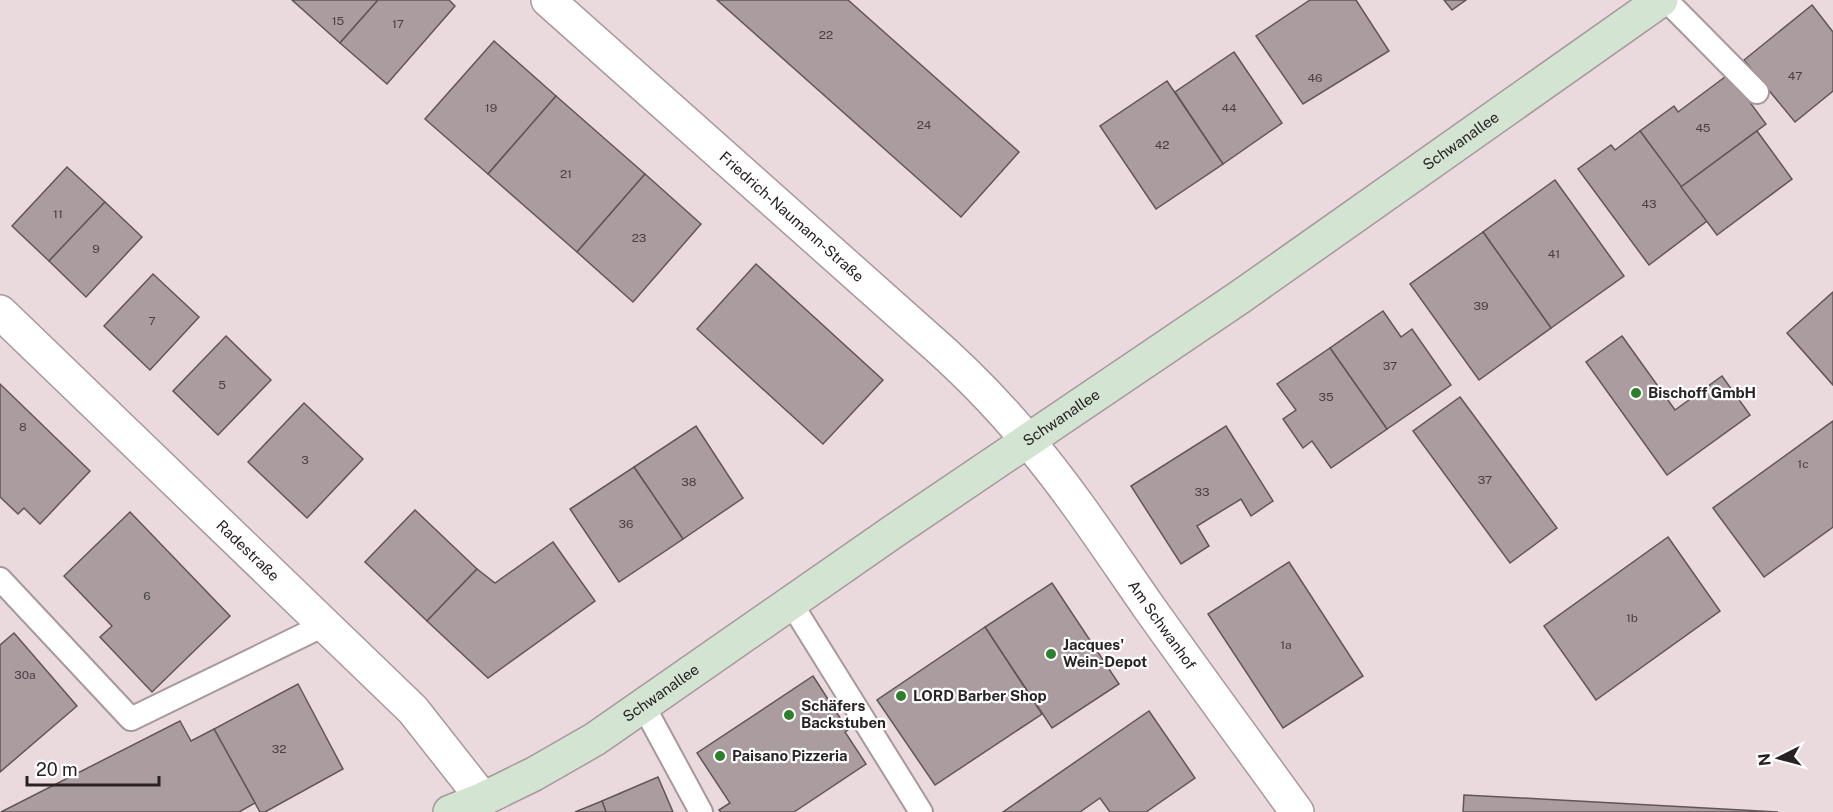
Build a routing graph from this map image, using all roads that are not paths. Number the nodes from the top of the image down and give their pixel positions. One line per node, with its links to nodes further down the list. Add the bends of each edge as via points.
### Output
1 (548, 0): 6 (street, Friedrich-Naumann-Straße, via 969,375)
2 (1661, 0): 6 (main road, Schwanallee, via 1240,297)
3 (1666, 0): 4 (lane)
4 (1757, 92)
5 (0, 312): 9 (street, Radestraße)
6 (1028, 440): 8 (main road, Schwanallee); 15 (street, Am Schwanhof)
7 (0, 579): 9 (lane, via 131,719)
8 (791, 603): 10 (main road, Schwanallee); 14 (lane)
9 (324, 625): 11 (street, Radestraße, via 413,710)
10 (643, 705): 11 (main road, Schwanallee, via 595,739); 13 (lane)
11 (483, 799): 12 (main road, Schwanallee)
12 (450, 812)
13 (701, 812)
14 (921, 812)
15 (1297, 812)

